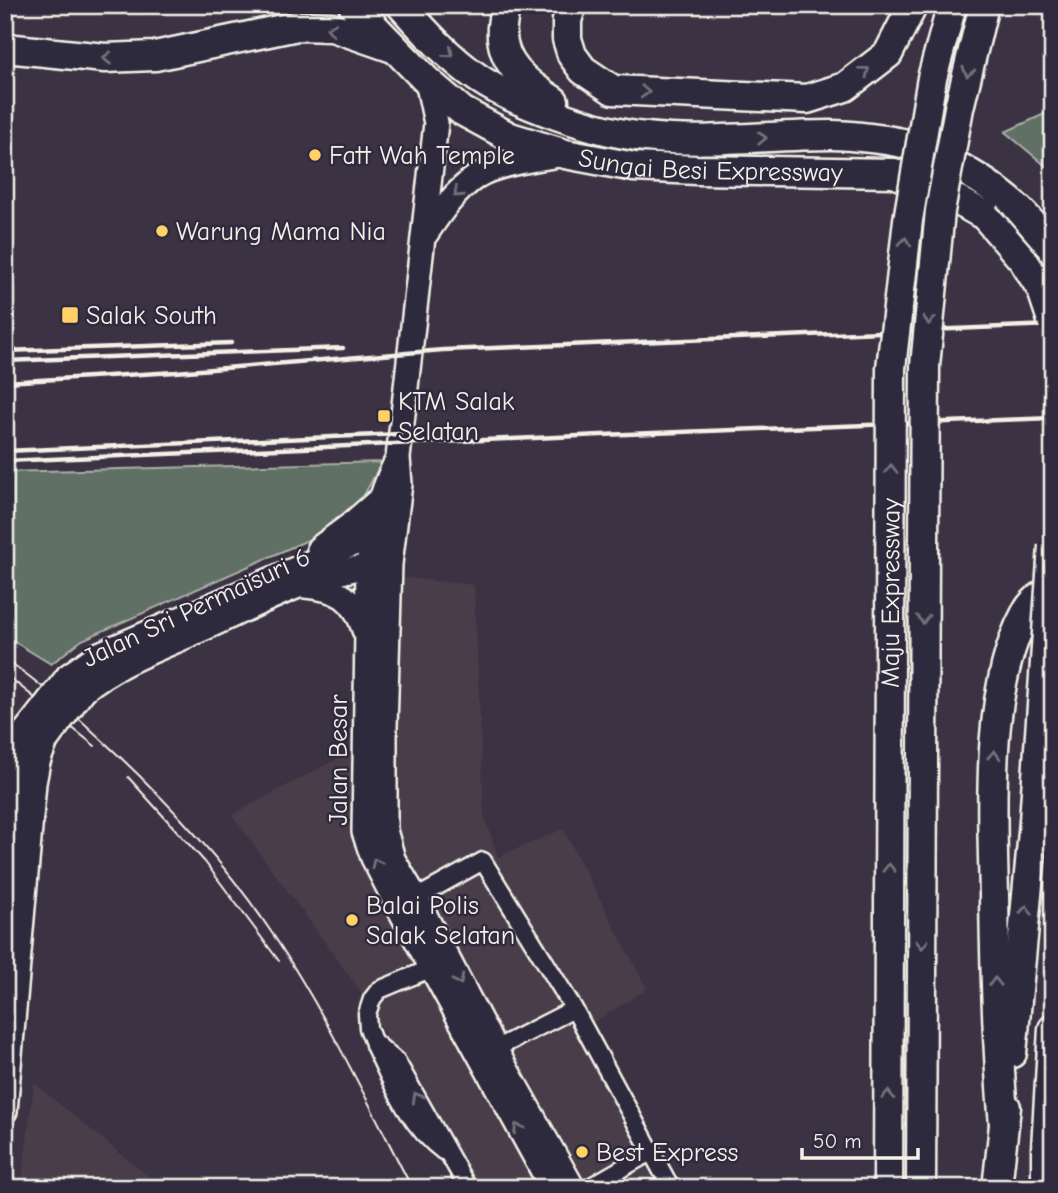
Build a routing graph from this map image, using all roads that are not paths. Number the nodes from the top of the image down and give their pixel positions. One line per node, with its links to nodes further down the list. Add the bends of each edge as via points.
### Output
1 (354, 5): 9 (highway, Sungai Besi Expressway)
2 (401, 5): 11 (highway, Sungai Besi Expressway, one-way to 11, via 478,78 538,109)
3 (508, 5): 11 (highway, via 501,40 510,64 530,86)
4 (572, 5): 5 (highway, one-way to 5, via 567,20 572,55 583,70 613,90 807,99 845,88 888,54)
5 (913, 5)
6 (952, 5): 39 (highway, Maju Expressway, one-way to 6, bridge, via 891,368 929,90)
7 (984, 5): 40 (highway, Maju Expressway, one-way to 40, bridge, via 940,211 925,366)
8 (5, 48): 9 (highway, one-way to 8, via 332,27 297,26 155,56 105,58)
9 (396, 49): 10 (highway, Sungai Besi Expressway)
10 (427, 81): 12 (highway, Sungai Besi Expressway, via 462,111 510,137); 13 (street, Jalan Besar, via 436,123)
11 (593, 125): 14 (highway, Sungai Besi Expressway, one-way to 14, bridge, via 643,137 694,141 834,135 908,144 967,171 1006,198 1036,228)
12 (565, 154): 13 (street, Jalan Besar, one-way to 13, via 523,160 477,176 446,205); 15 (highway, Sungai Besi Expressway, bridge, via 634,167 894,173 985,216 1023,260 1042,290)
13 (425, 237): 16 (street, Jalan Besar)
14 (1053, 256)
15 (1053, 323)
16 (398, 458): 17 (street, Jalan Besar); 18 (street, Jalan Besar, via 400,484)
17 (382, 498): 18 (street, Jalan Besar); 21 (street)
18 (382, 537): 20 (street, Jalan Besar); 21 (street, Jalan Sri Permaisuri 6)
19 (1053, 546): 32 (highway, one-way to 19, bridge, via 1034,821)
20 (379, 565): 21 (street, Jalan Sri Permaisuri 6); 23 (street, Jalan Besar); 26 (street, Jalan Besar, via 385,830 393,859)
21 (295, 578): 23 (street, via 342,594 360,618); 24 (street, Jalan Sri Permaisuri 6, bridge, via 116,668 76,683)
22 (1053, 588): 32 (highway, one-way to 22, via 996,998 993,750 1013,645 1032,604)
23 (366, 640): 27 (street, Jalan Besar, one-way to 23, via 373,858 365,832)
24 (36, 736): 25 (street, Jalan Sri Permaisuri 6, via 18,752 13,774); 31 (street, Jalan Sri Permaisuri 6, via 38,762)
25 (5, 876)
26 (416, 898): 28 (street, via 483,860); 30 (street, Jalan Besar, one-way to 30)
27 (432, 968): 34 (street, one-way to 27, via 397,1062 373,1041 368,1028 367,1014 379,990); 35 (street, Jalan Besar, one-way to 27)
28 (574, 1009): 30 (street); 33 (street)
29 (1053, 1029): 42 (highway)
30 (495, 1049): 36 (street, Jalan Besar)
31 (5, 1111)
32 (1004, 1124): 41 (highway)
33 (652, 1151): 37 (street); 38 (street)
34 (468, 1188)
35 (552, 1188)
36 (573, 1188)
37 (588, 1188)
38 (671, 1188)
39 (888, 1188)
40 (921, 1188)
41 (997, 1188)
42 (1046, 1188)

